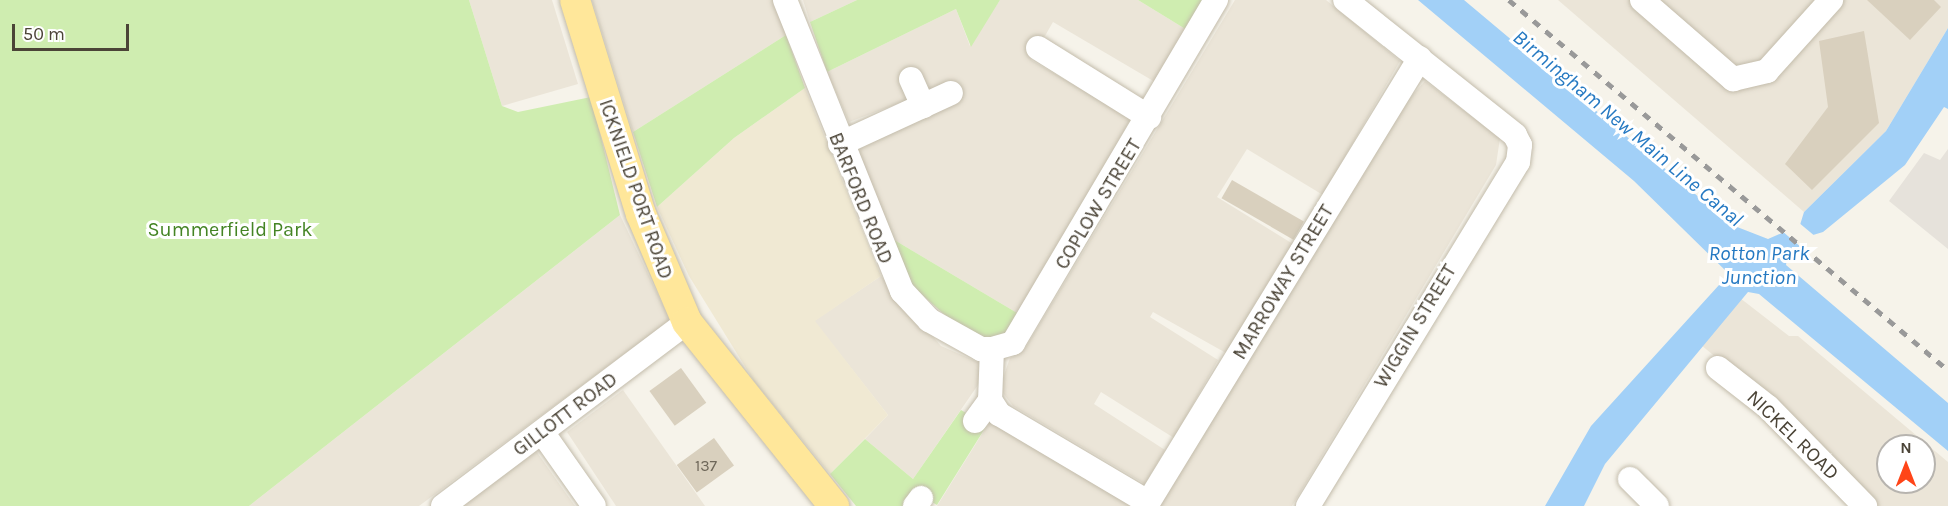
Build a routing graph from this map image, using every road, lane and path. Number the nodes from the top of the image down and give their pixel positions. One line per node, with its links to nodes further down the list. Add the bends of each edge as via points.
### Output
1 (575, 0): 14 (main road, ICKNIELD PORT ROAD, via 649,236)
2 (785, 0): 13 (street, BARFORD ROAD)
3 (1216, 0): 12 (street, COPLOW STREET)
4 (1345, 0): 8 (street)
5 (1642, 0): 6 (street, via 1733,79 1767,71)
6 (1831, 0)
7 (1038, 48): 12 (street)
8 (1420, 58): 21 (street, MARROWAY STREET); 25 (street, WIGGIN STREET, via 1515,135 1520,146 1518,162)
9 (911, 79): 11 (street)
10 (951, 93): 11 (street)
11 (923, 106): 13 (street)
12 (1149, 117): 15 (street, COPLOW STREET, via 1013,343)
13 (840, 144): 15 (street, BARFORD ROAD, via 902,291 929,320 981,349)
14 (687, 322): 19 (street, GILLOTT ROAD); 24 (main road, ICKNIELD PORT ROAD)
15 (993, 349): 17 (street)
16 (1718, 368): 27 (street, NICKEL ROAD, via 1768,407)
17 (990, 400): 18 (street); 21 (street, via 999,414)
18 (975, 420)
19 (542, 432): 22 (street, GILLOTT ROAD); 23 (street)
20 (1630, 479): 26 (street)
21 (1147, 504)
22 (442, 506)
23 (594, 506)
24 (834, 506)
25 (1308, 506)
26 (1657, 506)
27 (1865, 506)

